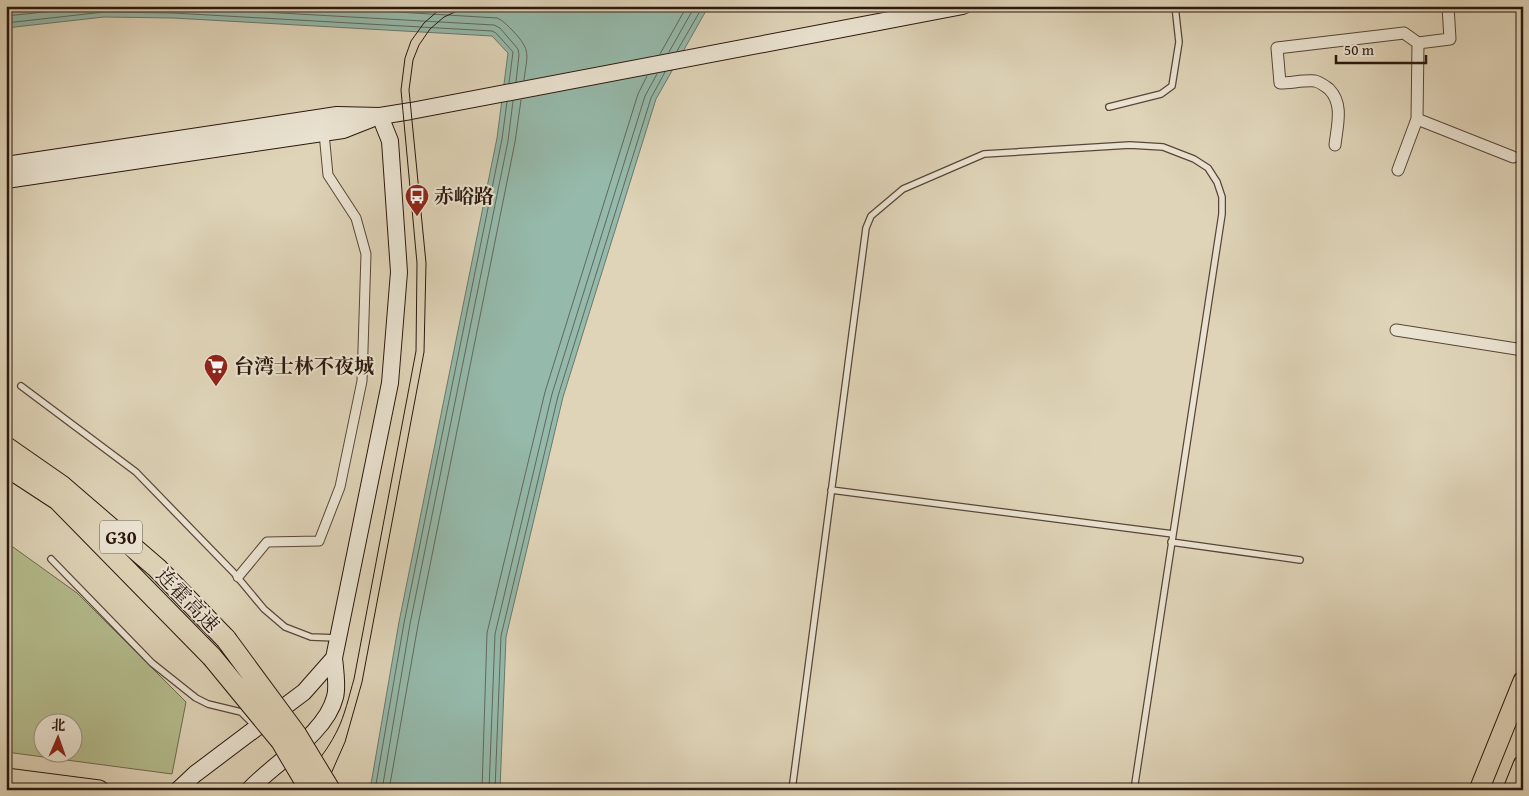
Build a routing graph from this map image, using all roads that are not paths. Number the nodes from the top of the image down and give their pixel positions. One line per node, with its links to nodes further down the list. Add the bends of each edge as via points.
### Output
1 (963, 6): 6 (main road)
2 (1175, 6): 5 (lane, via 1179,42 1172,86 1161,94)
3 (1448, 6): 4 (street, via 1450,39)
4 (1418, 43): 7 (street); 9 (street, via 1404,33 1277,48 1280,83 1316,81 1328,88 1336,100 1339,109)
5 (1109, 107)
6 (380, 116): 8 (main road, via 343,130); 11 (main road, via 337,115); 25 (main road, via 390,141 399,272 390,383)
7 (1418, 118): 10 (street); 12 (street)
8 (324, 133): 13 (main road); 24 (street, via 328,175 356,218 366,254 362,381 340,487 319,541 267,542)
9 (1335, 145)
10 (1513, 157)
11 (6, 165)
12 (1398, 170)
13 (6, 180)
14 (1396, 330): 15 (street)
15 (1523, 350)
16 (22, 386): 24 (lane, via 136,472)
17 (6, 447): 36 (highway, 连霍高速 / G30, bridge, via 62,486 157,568 226,639 296,734)
18 (6, 466): 35 (highway, 连霍高速 / G30, bridge, via 58,500 212,657 281,741)
19 (831, 490): 20 (lane); 20 (lane, via 866,228 871,216 903,189 984,154 1130,145 1163,147 1208,168 1222,197); 37 (lane)
20 (1173, 534): 21 (lane)
21 (1171, 542): 23 (lane); 38 (lane)
22 (51, 559): 29 (lane, via 152,663 196,698 241,712)
23 (1300, 560)
24 (238, 578): 25 (lane, via 264,610 285,627 311,637)
25 (339, 638): 26 (main road)
26 (334, 658): 29 (main road, via 304,692); 34 (main road, via 336,695 329,713 313,734)
27 (1523, 681): 39 (highway)
28 (1523, 709): 40 (highway)
29 (256, 727): 33 (main road)
30 (1523, 765): 41 (highway)
31 (6, 778): 32 (highway)
32 (99, 790)
33 (178, 790)
34 (249, 790)
35 (310, 790)
36 (330, 790)
37 (792, 790)
38 (1134, 790)
39 (1479, 790)
40 (1490, 790)
41 (1513, 790)

